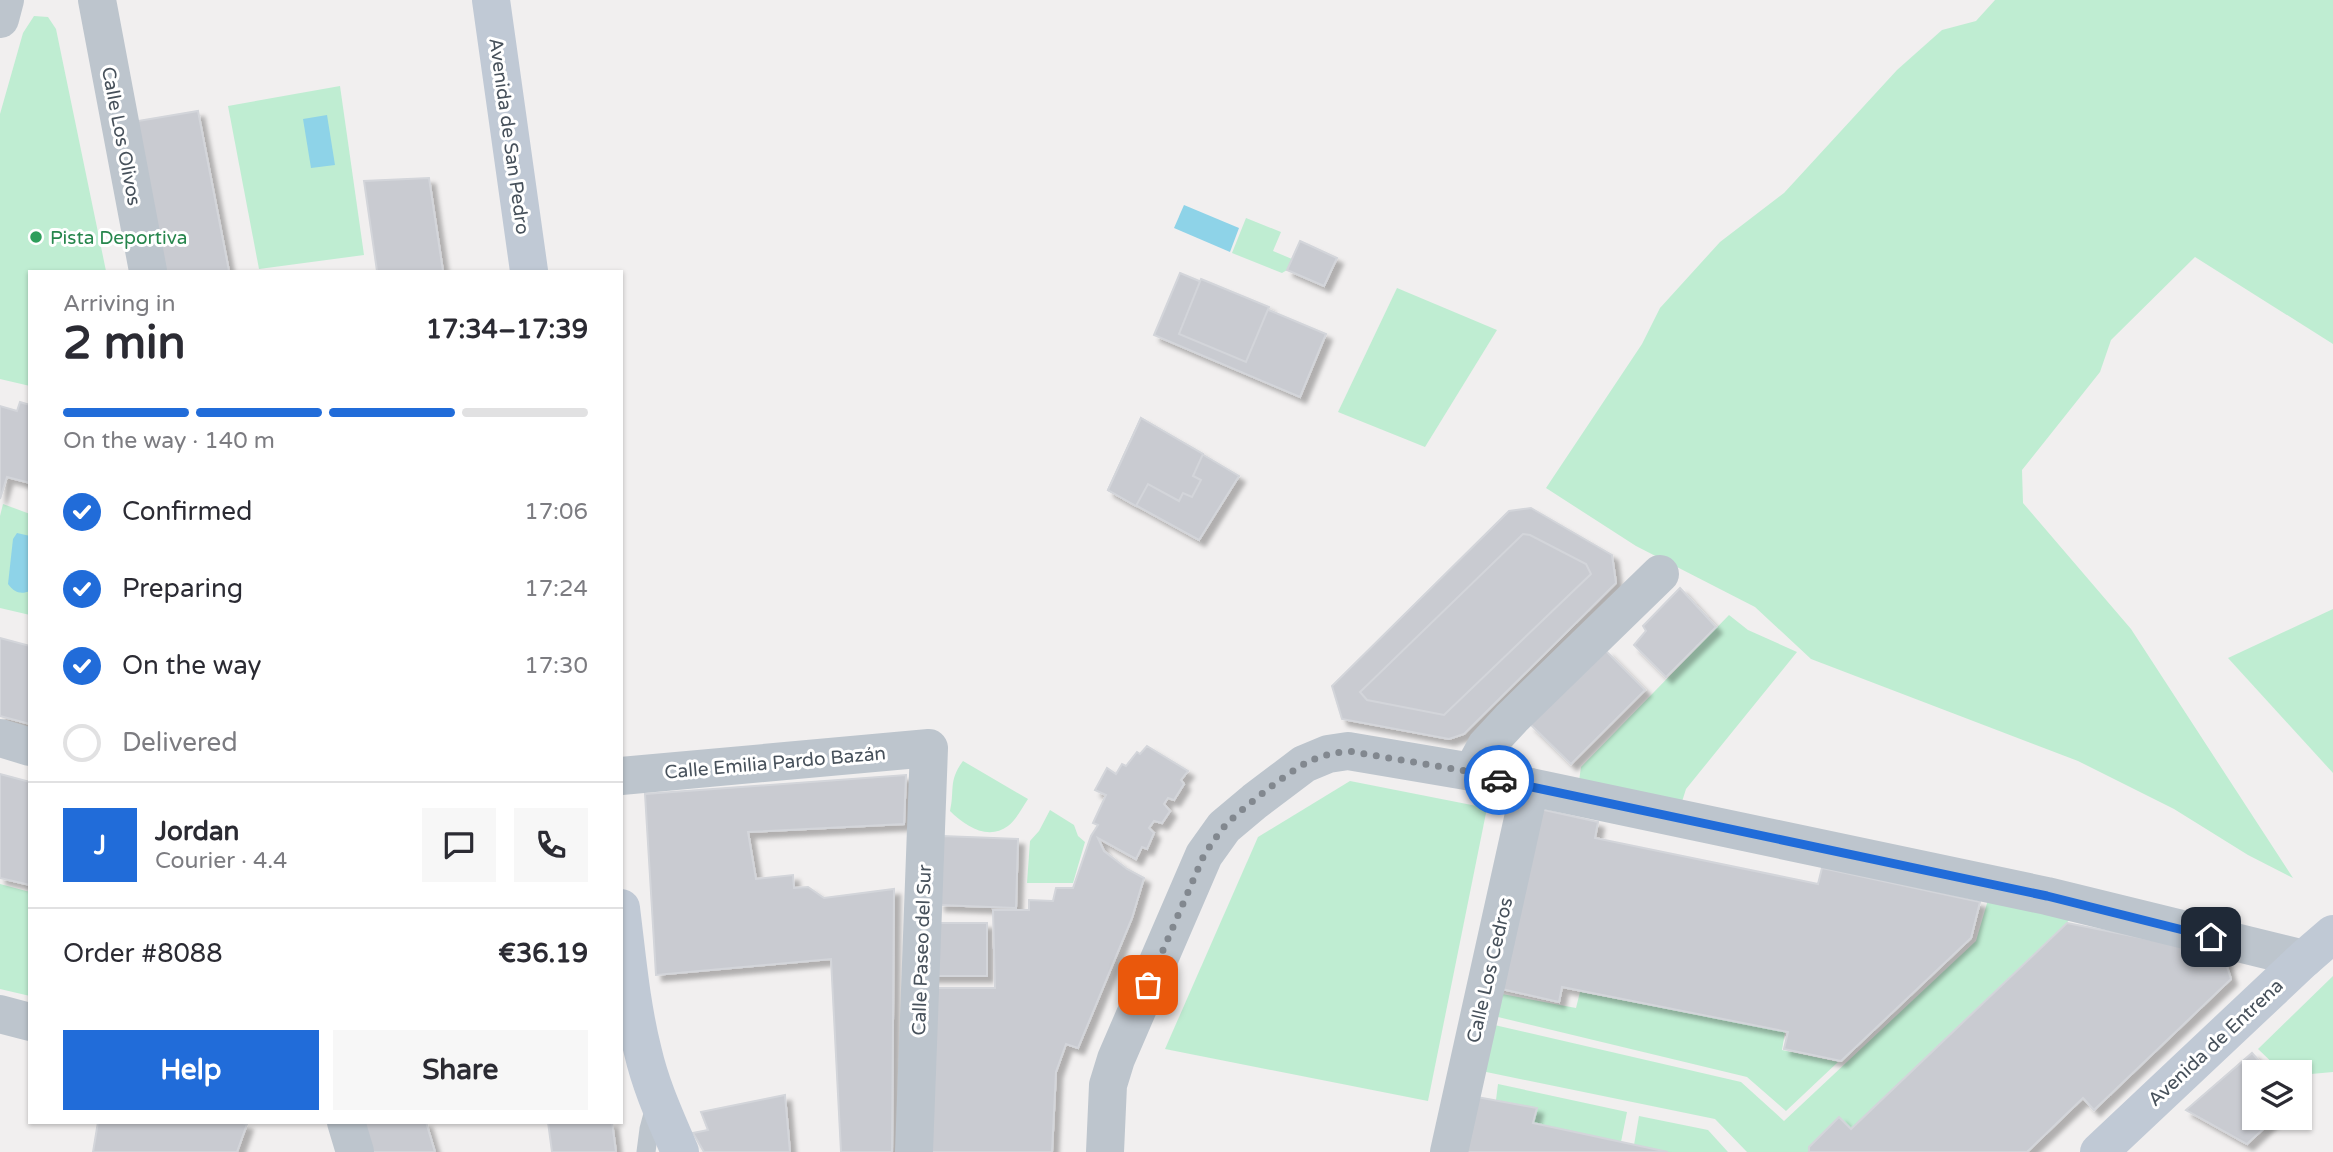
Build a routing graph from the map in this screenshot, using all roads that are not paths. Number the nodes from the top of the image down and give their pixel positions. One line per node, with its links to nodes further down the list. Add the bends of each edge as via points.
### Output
1 (5, 0): 4 (street)
2 (97, 0): 5 (street, Calle Los Olivos)
3 (491, 0): 6 (main road, Avenida de San Pedro)
4 (0, 19)
5 (148, 270)
6 (529, 270)
7 (1660, 574): 11 (street, via 1512,718 1486,746)
8 (0, 738): 9 (street)
9 (28, 746)
10 (929, 748): 12 (street, Calle Emilia Pardo Bazán); 24 (street, Calle Paseo del Sur)
11 (1472, 772): 13 (street); 25 (street, via 1348,751 1328,754 1304,764 1224,827 1204,855 1116,1059 1108,1085)
12 (623, 776)
13 (1530, 787): 16 (street, via 2047,896); 26 (street, Calle Los Cedros)
14 (623, 923): 19 (main road, via 634,1007)
15 (2333, 934): 16 (main road, Avenida de Entrena)
16 (2304, 959): 27 (main road, Avenida de Entrena)
17 (0, 1014): 18 (street)
18 (28, 1021)
19 (657, 1098): 22 (lane); 23 (main road)
20 (347, 1124): 21 (street)
21 (355, 1152)
22 (646, 1152)
23 (680, 1152)
24 (914, 1152)
25 (1105, 1152)
26 (1449, 1152)
27 (2099, 1152)

